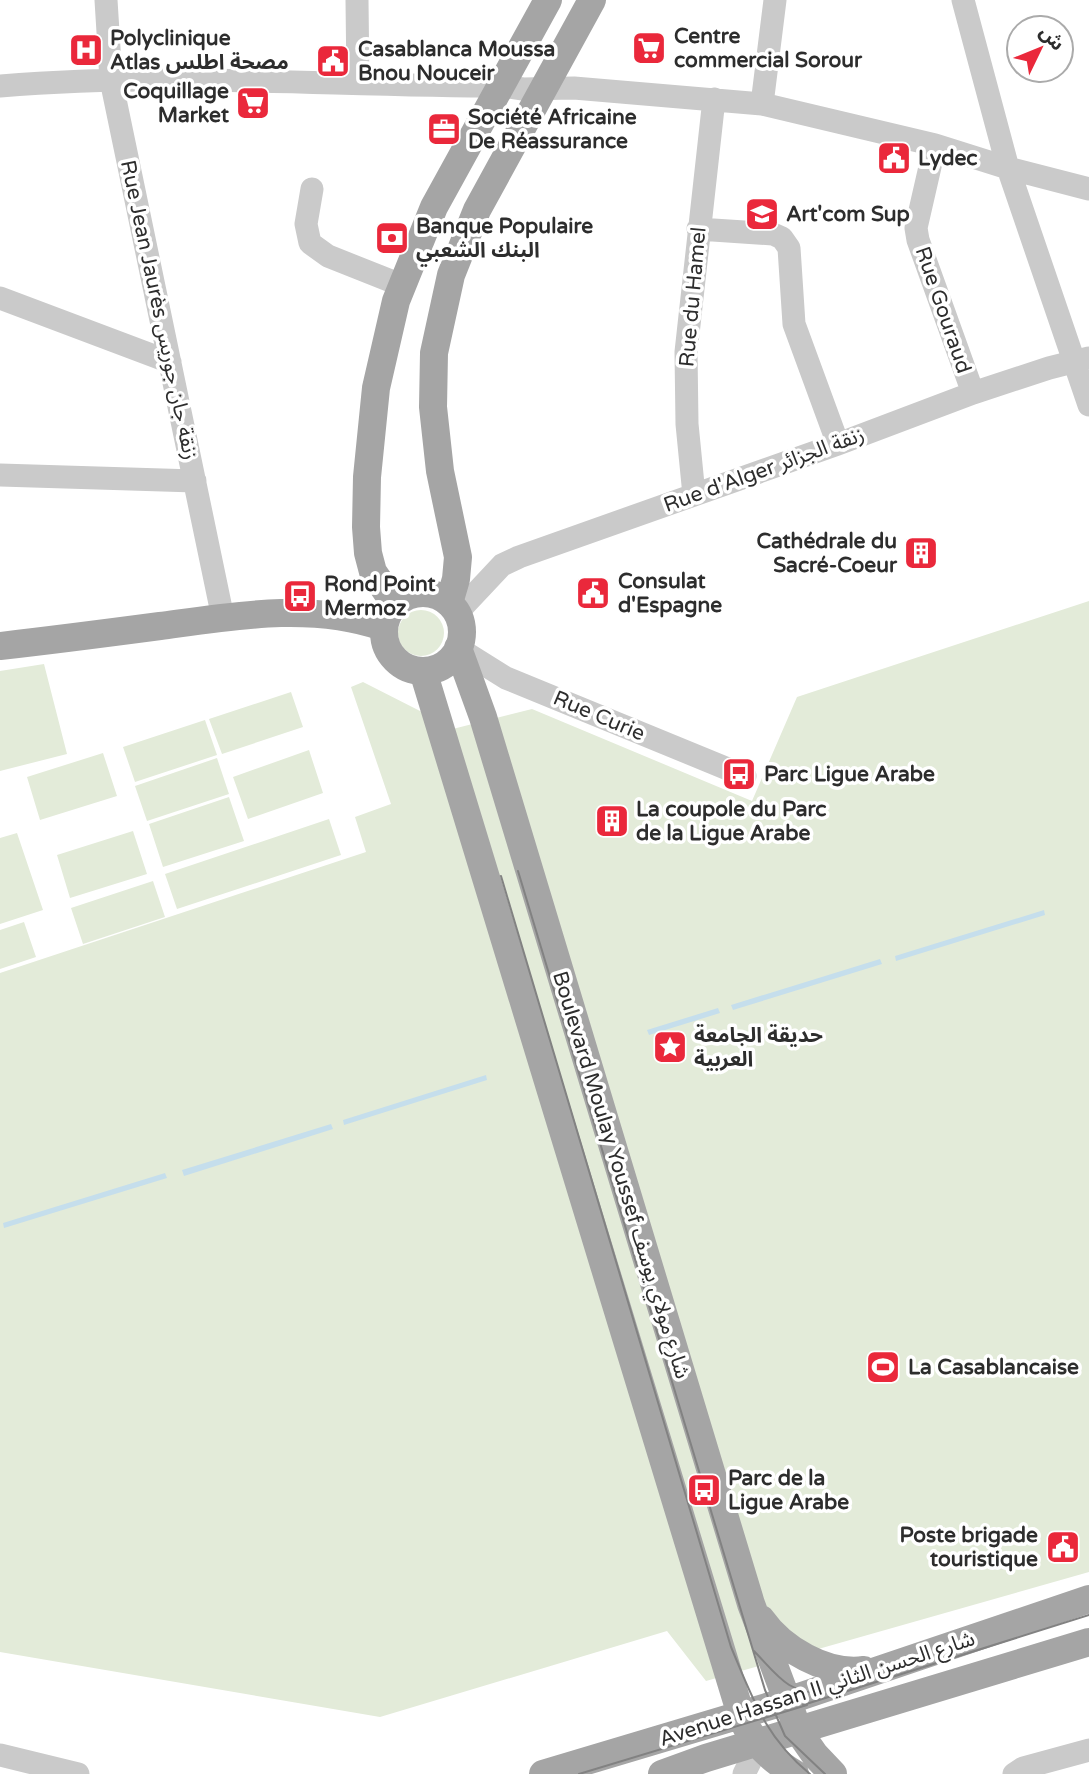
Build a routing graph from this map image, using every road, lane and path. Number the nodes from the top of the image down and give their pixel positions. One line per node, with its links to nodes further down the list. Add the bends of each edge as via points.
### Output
1 (106, 0): 7 (street, Rue Jean Jaurès زنقة جان جوريس)
2 (357, 0): 8 (street)
3 (548, 0): 10 (main road)
4 (592, 0): 11 (main road)
5 (775, 0): 13 (street)
6 (963, 0): 15 (street)
7 (111, 80): 8 (street); 9 (street); 22 (street, Rue Jean Jaurès زنقة جان جوريس)
8 (358, 83): 10 (street)
9 (0, 86)
10 (502, 86): 11 (street); 19 (main road, via 434,207)
11 (543, 89): 12 (street); 29 (main road, via 462,247 434,353 435,440 458,557)
12 (714, 99): 13 (street); 18 (street, Rue du Hamel)
13 (762, 104): 14 (street)
14 (935, 145): 15 (street); 23 (street, Rue Gouraud, via 916,228)
15 (1008, 168): 17 (street); 21 (street)
16 (312, 189): 19 (street, via 306,224 310,243 328,256)
17 (1089, 190)
18 (698, 229): 25 (street, via 773,234 786,242 794,324); 28 (street, Rue du Hamel, via 685,382)
19 (401, 285): 30 (main road, via 376,388 367,477 368,554)
20 (0, 298): 22 (street)
21 (1082, 359): 23 (street, Rue d'Alger زنقة الجزائر); 24 (street)
22 (170, 362): 27 (street, Rue Jean Jaurès زنقة جان جوريس)
23 (972, 393): 25 (street, Rue d'Alger زنقة الجزائر)
24 (1089, 405)
25 (838, 444): 28 (street, Rue d'Alger زنقة الجزائر)
26 (0, 475): 27 (street)
27 (195, 481): 31 (street, Rue Jean Jaurès زنقة جان جوريس)
28 (694, 495): 29 (street, Rue d'Alger زنقة الجزائر, via 510,561)
29 (453, 608): 30 (main road, via 437,595 422,593 407,596); 33 (main road, via 462,629)
30 (389, 615): 31 (main road); 34 (main road, via 385,643 395,660)
31 (223, 618): 32 (main road)
32 (0, 646)
33 (458, 648): 34 (main road, via 445,664); 35 (street, Rue Curie, via 506,678); 37 (main road, Boulevard Moulay Youssef شارع مولاي يوسف, via 483,717)
34 (424, 671): 41 (main road, Boulevard Moulay Youssef شارع مولاي يوسف)
35 (745, 776)
36 (1089, 1599): 39 (main road, Avenue Hassan II شارع الحسن الثاني)
37 (751, 1604): 39 (main road, via 768,1629 813,1661 855,1671); 40 (main road, Boulevard Moulay Youssef شارع مولاي يوسف)
38 (1089, 1642): 42 (main road, Avenue Hassan II شارع الحسن الثاني)
39 (888, 1666): 40 (main road, Avenue Hassan II شارع الحسن الثاني)
40 (787, 1700): 41 (main road, Avenue Hassan II شارع الحسن الثاني); 42 (main road, Boulevard Moulay Youssef شارع مولاي يوسف)
41 (741, 1715): 43 (main road, Boulevard Moulay Youssef شارع مولاي يوسف); 48 (main road, Avenue Hassan II شارع الحسن الثاني)
42 (799, 1732): 43 (main road, Avenue Hassan II شارع الحسن الثاني); 52 (main road, Boulevard Moulay Youssef شارع مولاي يوسف)
43 (759, 1744): 46 (main road, Avenue Hassan II شارع الحسن الثاني); 50 (street); 51 (main road, Boulevard Moulay Youssef شارع مولاي يوسف)
44 (1089, 1750): 53 (street)
45 (0, 1755): 47 (street)
46 (712, 1766): 49 (main road, Avenue Hassan II شارع الحسن الثاني)
47 (78, 1774)
48 (543, 1774)
49 (662, 1774)
50 (744, 1774)
51 (796, 1774)
52 (833, 1774)
53 (1014, 1774)

